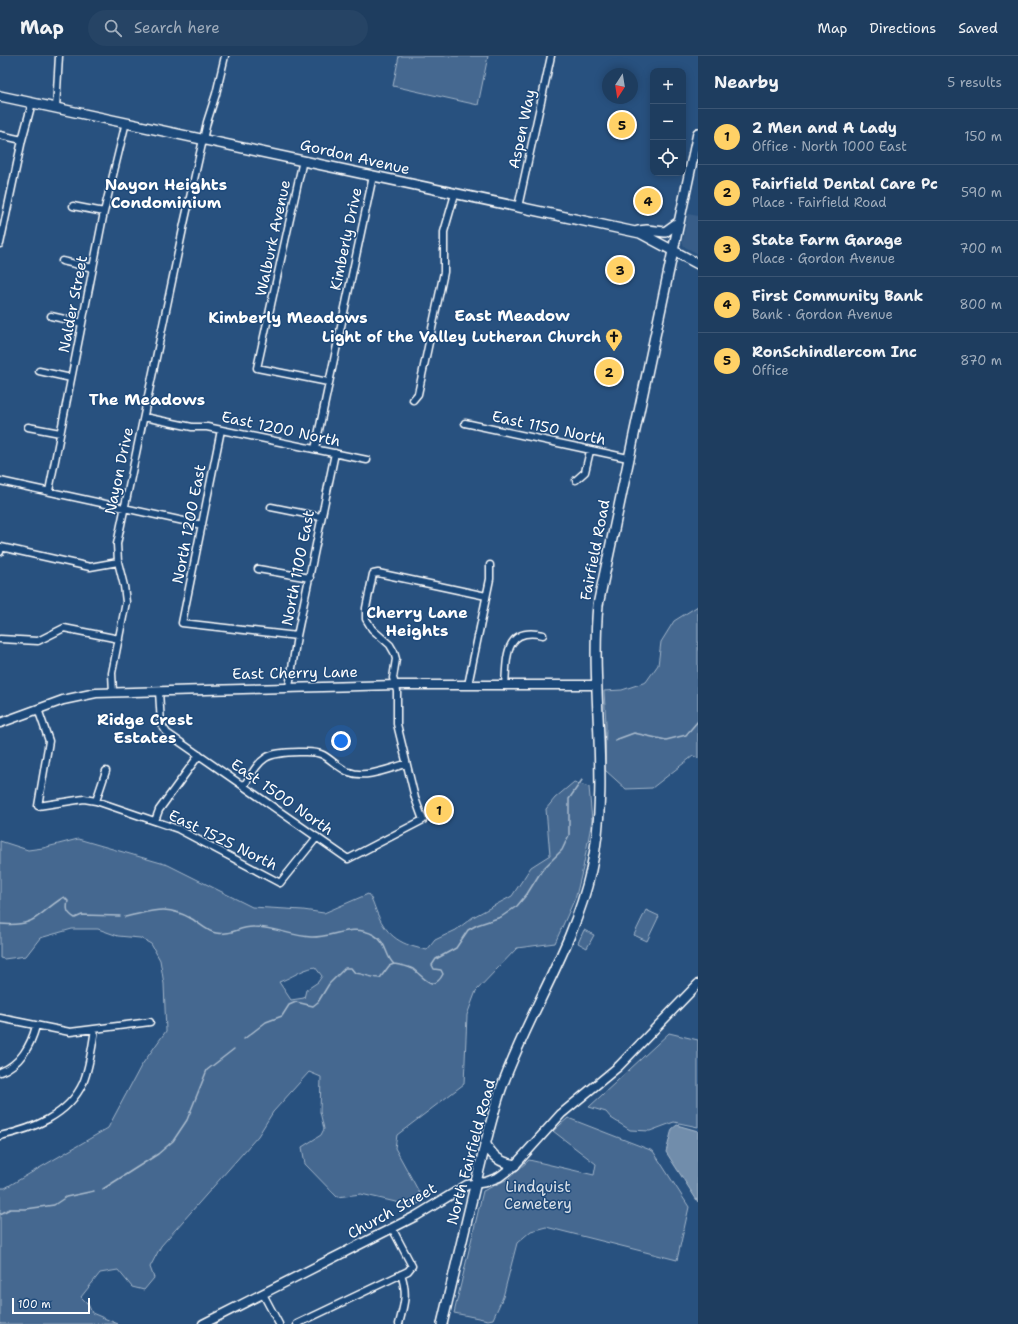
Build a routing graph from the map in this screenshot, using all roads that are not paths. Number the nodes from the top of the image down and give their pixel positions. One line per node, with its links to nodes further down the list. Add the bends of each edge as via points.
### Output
1 (59, 56): 6 (street)
2 (224, 56): 10 (street, Nayon Drive)
3 (550, 56): 16 (street, Aspen Way)
4 (0, 96): 5 (main road, Gordon Avenue)
5 (32, 103): 6 (main road, Gordon Avenue); 11 (street)
6 (56, 108): 7 (main road, Gordon Avenue)
7 (126, 122): 10 (main road, Gordon Avenue); 17 (street, Nalder Street)
8 (698, 133): 18 (main road, Fairfield Road)
9 (0, 135): 11 (street)
10 (203, 139): 12 (main road, Gordon Avenue); 31 (street, Nayon Drive)
11 (22, 140): 20 (street)
12 (303, 160): 13 (main road, Gordon Avenue); 29 (street, Walburk Avenue, via 257,368)
13 (373, 176): 14 (main road, Gordon Avenue); 29 (street, Kimberly Drive)
14 (455, 194): 16 (main road, Gordon Avenue); 30 (street, via 444,232 444,272 418,394)
15 (74, 206): 17 (street)
16 (518, 207): 19 (main road, Gordon Avenue)
17 (104, 212): 24 (street, Nalder Street)
18 (679, 222): 19 (main road, via 665,232); 21 (main road, Fairfield Road)
19 (633, 232): 21 (main road, Gordon Avenue, via 644,235)
20 (0, 244)
21 (673, 251): 23 (main road, Gordon Avenue); 39 (main road, Fairfield Road)
22 (62, 261): 24 (street)
23 (698, 264)
24 (93, 268): 26 (street, Nalder Street)
25 (51, 316): 26 (street)
26 (82, 323): 28 (street, Nalder Street)
27 (39, 371): 28 (street)
28 (71, 378): 35 (street, Nalder Street)
29 (328, 382): 36 (street, Kimberly Drive)
30 (413, 400)
31 (144, 417): 34 (street, East 1200 North); 45 (street, Nayon Drive)
32 (465, 423): 37 (street, East 1150 North)
33 (28, 427): 35 (street)
34 (221, 430): 36 (street, East 1200 North); 47 (street, North 1200 East)
35 (60, 434): 43 (street, Nalder Street)
36 (315, 449): 38 (street, East 1200 North)
37 (590, 451): 39 (street, East 1150 North); 41 (street, via 586,472)
38 (335, 454): 40 (street, East 1200 North); 46 (street, North 1100 East)
39 (628, 458): 60 (main road, Fairfield Road, via 598,605 595,638)
40 (367, 460)
41 (576, 480)
42 (0, 481): 43 (street)
43 (49, 491): 45 (street)
44 (272, 507): 46 (street)
45 (125, 508): 47 (street); 49 (street, Nayon Drive, via 118,544)
46 (321, 517): 52 (street, North 1100 East)
47 (202, 525): 55 (street, North 1200 East, via 182,623)
48 (0, 550): 49 (street, via 90,567)
49 (118, 562): 57 (street, Nayon Drive, via 126,602)
50 (490, 565): 53 (street)
51 (258, 569): 52 (street)
52 (310, 578): 55 (street, North 1100 East)
53 (486, 596): 58 (street, via 373,574 366,619 394,652 396,659 393,678); 59 (street)
54 (543, 635): 61 (street, via 525,634 513,641 507,654)
55 (297, 636): 62 (street, North 1100 East)
56 (0, 639): 57 (street, via 24,642 38,640 64,628)
57 (119, 639): 64 (street, Nayon Drive, via 112,674)
58 (396, 684): 59 (street, East Cherry Lane); 62 (street, East Cherry Lane); 68 (street, via 396,724)
59 (468, 685): 61 (street, East Cherry Lane)
60 (596, 685): 61 (street, East Cherry Lane); 74 (main road, Fairfield Road, via 599,764 597,831 592,870)
61 (506, 686)
62 (289, 688): 63 (street, East Cherry Lane)
63 (159, 691): 64 (street, East Cherry Lane); 67 (street, East 1500 North, via 161,724 167,733)
64 (113, 692): 65 (street, East Cherry Lane, via 81,695)
65 (38, 709): 66 (street, East Cherry Lane); 71 (street, East 1525 North, via 49,741 38,806 84,799)
66 (0, 724)
67 (199, 755): 70 (street, East 1500 North); 72 (street, via 159,810)
68 (406, 764): 70 (street, via 364,774 349,772 322,754 275,753 267,756 258,765); 73 (street, East 1500 North, via 414,798 423,820 348,859)
69 (106, 771): 71 (street)
70 (244, 786): 73 (street, East 1500 North)
71 (96, 800): 72 (street, East 1525 North)
72 (155, 821): 73 (street, East 1525 North, via 178,829 280,883)
73 (317, 837)
74 (573, 928): 82 (main road, North Fairfield Road, via 520,1043 500,1092)
75 (698, 984): 83 (street, Church Street, via 619,1066 561,1114)
76 (0, 1018): 78 (street)
77 (150, 1022): 79 (street)
78 (36, 1026): 79 (street, via 70,1032); 80 (street, via 33,1040 20,1059)
79 (95, 1029): 81 (street, via 89,1064 73,1099 56,1115 40,1124)
80 (0, 1072)
81 (0, 1136)
82 (485, 1143): 83 (main road, via 496,1159); 84 (main road, North Fairfield Road)
83 (515, 1165): 84 (street, Church Street, via 499,1177)
84 (476, 1183): 85 (street, Church Street, via 467,1185); 92 (main road, North Fairfield Road)
85 (392, 1228): 86 (street, via 412,1266); 87 (street, Church Street)
86 (401, 1274): 90 (street); 91 (street, via 406,1294)
87 (263, 1294): 88 (street, Church Street); 89 (street)
88 (204, 1324)
89 (279, 1324)
90 (297, 1324)
91 (399, 1324)
92 (442, 1324)

